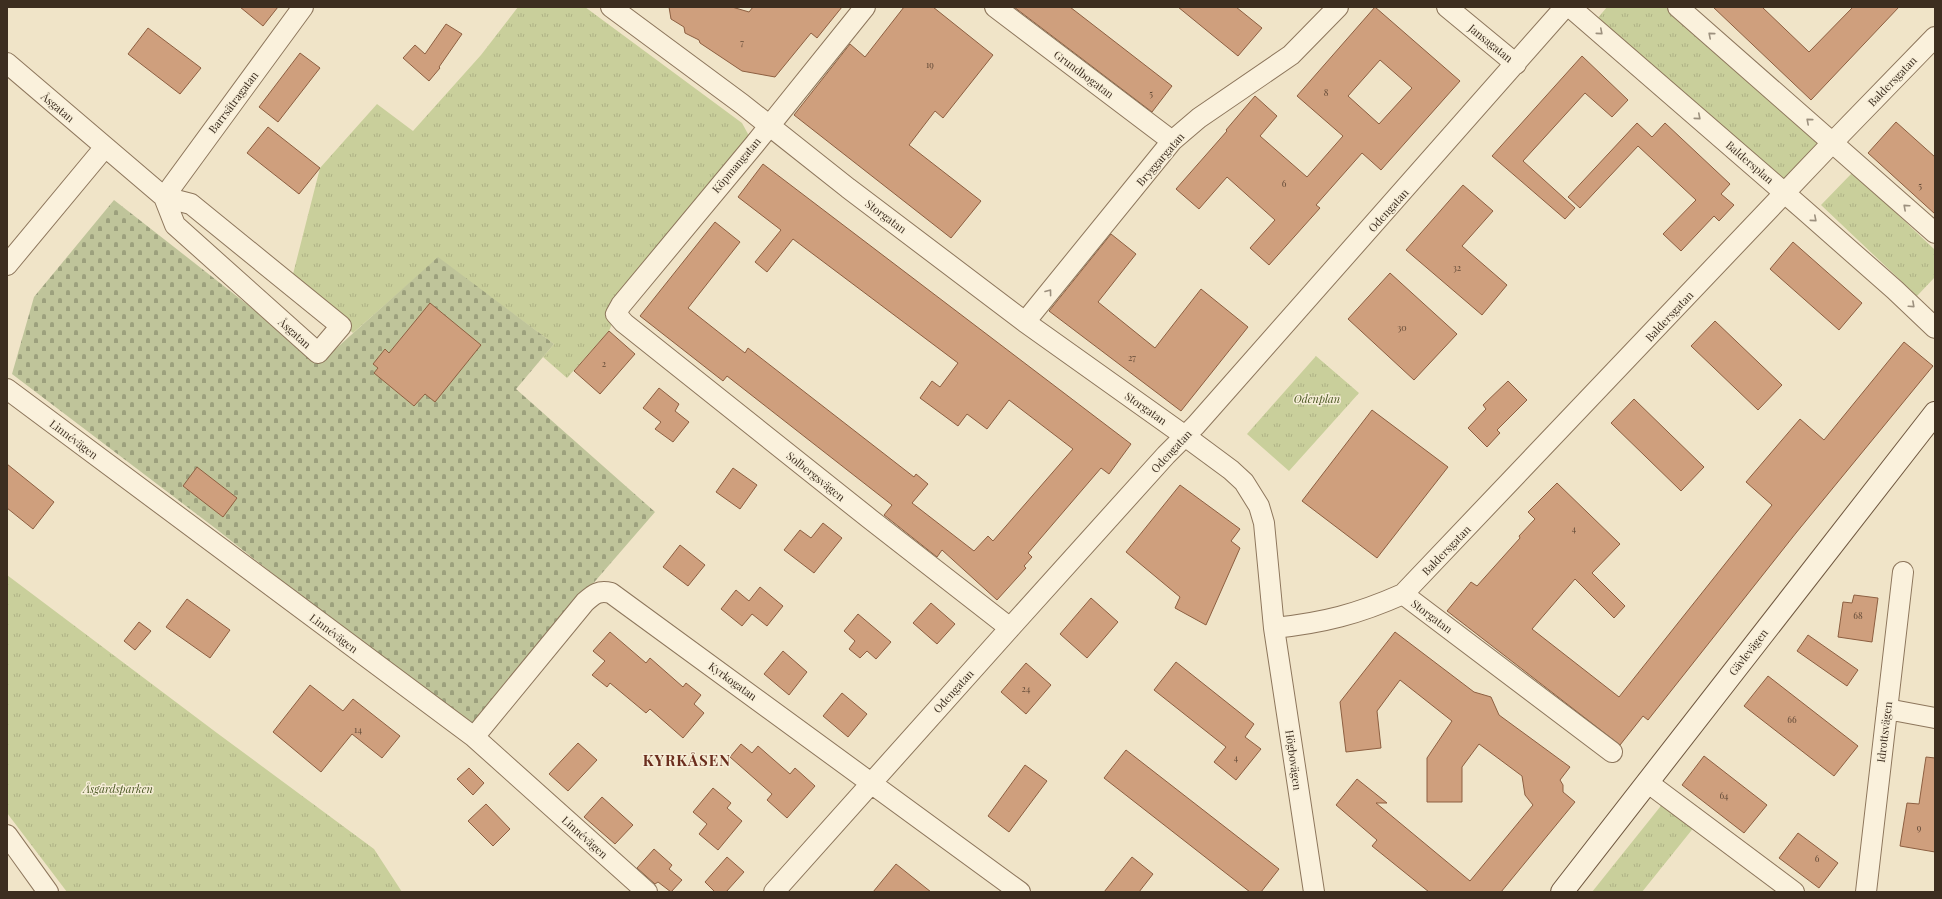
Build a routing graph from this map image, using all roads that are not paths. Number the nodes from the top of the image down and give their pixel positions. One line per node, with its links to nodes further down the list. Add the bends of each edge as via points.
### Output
1 (303, 7): 18 (street, Barrsätragatan)
2 (611, 7): 13 (street, Storgatan)
3 (865, 7): 13 (street, Köpmangatan)
4 (995, 7): 14 (street, Grundbogatan)
5 (1338, 7): 14 (street, Bryggargatan, via 1291,55 1199,118)
6 (1447, 7): 12 (street, Jansagatan)
7 (1565, 7): 12 (street, Odengatan)
8 (1570, 7): 17 (street, Baldersplan, one-way to 17)
9 (1678, 7): 15 (street, one-way to 9)
10 (1935, 37): 15 (street, Baldersgatan)
11 (7, 63): 16 (street, Åsgatan)
12 (1516, 64): 28 (street, Odengatan)
13 (769, 126): 24 (street, Storgatan); 25 (street, Köpmangatan, via 621,305 616,314)
14 (1172, 141): 24 (street, Bryggargatan, one-way to 14)
15 (1833, 142): 17 (street, Baldersgatan); 19 (street, one-way to 15)
16 (105, 147): 18 (street, Åsgatan); 21 (street)
17 (1785, 193): 23 (street, Baldersplan, one-way to 23); 30 (street, Baldersgatan)
18 (164, 197): 20 (street, Åsgatan, via 192,204); 22 (street, Åsgatan, via 175,225)
19 (1935, 233)
20 (255, 256): 22 (street); 22 (street, Åsgatan, via 341,326 318,353)
21 (7, 265)
22 (235, 280)
23 (1933, 320)
24 (1025, 322): 28 (street, Storgatan)
25 (624, 323): 31 (street, Solbergsvägen)
26 (7, 389): 35 (street, Linnévägen)
27 (1935, 413): 38 (main road, Gävlevägen)
28 (1185, 436): 31 (street, Odengatan); 32 (street, Storgatan, via 1244,482 1259,506 1265,531)
29 (1903, 572): 33 (street, Idrottsvägen)
30 (1403, 594): 32 (street, Storgatan, via 1340,618); 36 (street, Storgatan)
31 (1010, 628): 37 (street, Odengatan)
32 (1274, 628): 44 (street, Högbovägen)
33 (1887, 710): 34 (street); 47 (street, Idrottsvägen)
34 (1935, 718)
35 (474, 737): 37 (street, Kyrkogatan, via 585,602 594,594 603,591 611,592); 41 (street, Linnévägen)
36 (1612, 752)
37 (872, 782): 42 (street, Odengatan); 43 (street, Kyrkogatan)
38 (1647, 782): 45 (main road, Gävlevägen); 46 (street)
39 (7, 835): 40 (street)
40 (48, 892)
41 (648, 892)
42 (774, 892)
43 (1020, 892)
44 (1314, 892)
45 (1562, 892)
46 (1794, 892)
47 (1866, 892)

